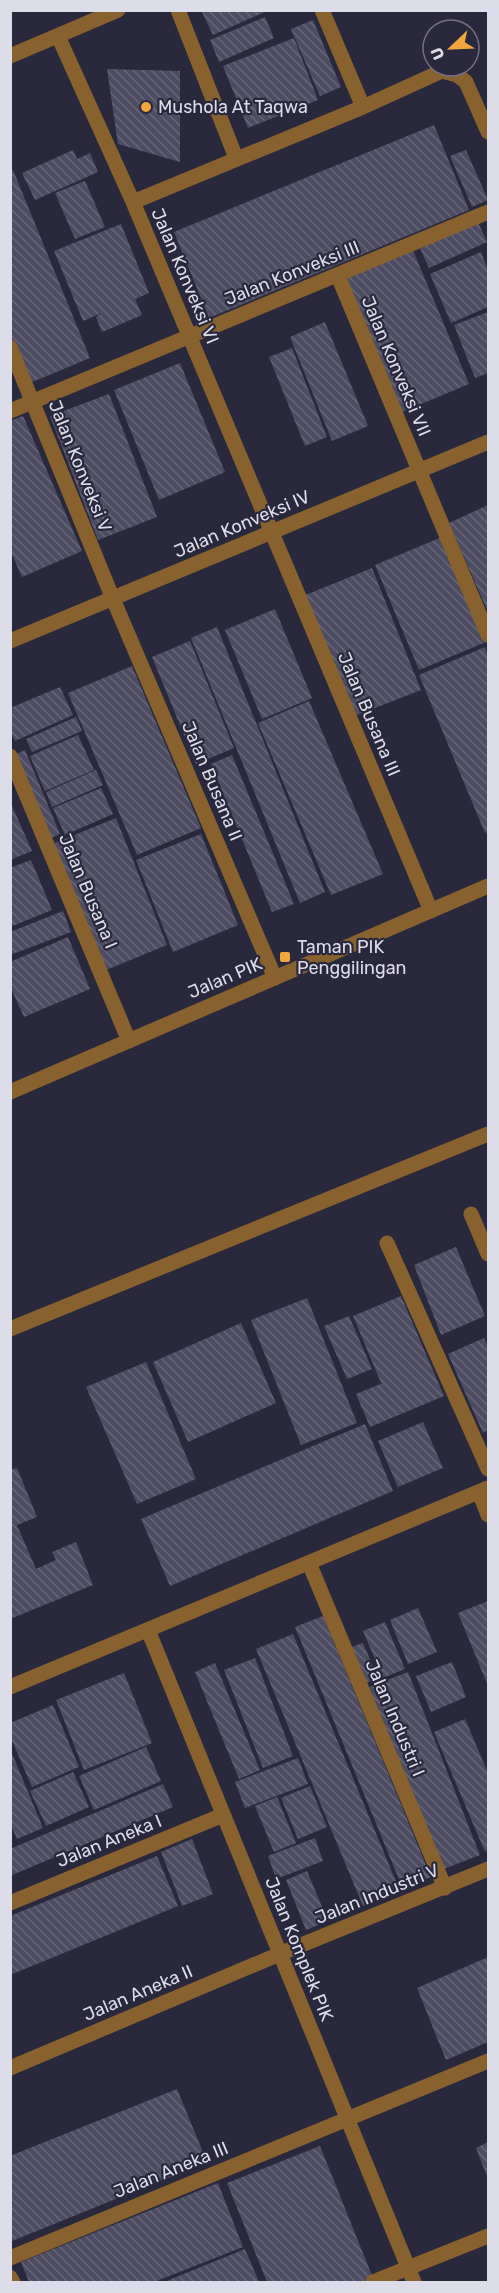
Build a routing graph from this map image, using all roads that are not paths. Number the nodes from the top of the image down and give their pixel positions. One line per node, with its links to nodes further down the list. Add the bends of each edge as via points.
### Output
1 (118, 10): 4 (street)
2 (178, 10): 8 (street)
3 (322, 10): 6 (street)
4 (58, 36): 5 (street); 9 (street, Jalan Konveksi VI)
5 (10, 56)
6 (363, 107): 7 (street, via 442,70 466,82); 8 (street)
7 (489, 132)
8 (236, 158): 9 (street)
9 (133, 202): 12 (street, Jalan Konveksi VI)
10 (489, 212): 11 (street, Jalan Konveksi III)
11 (338, 276): 12 (street, Jalan Konveksi III); 17 (street, Jalan Konveksi VII)
12 (189, 336): 14 (street, Jalan Konveksi III); 18 (street, Jalan Konveksi VI)
13 (10, 347): 14 (street, Jalan Konveksi V)
14 (33, 402): 15 (street, Jalan Konveksi III); 19 (street, Jalan Konveksi V)
15 (10, 411)
16 (489, 442): 17 (street, Jalan Konveksi IV)
17 (419, 471): 18 (street, Jalan Konveksi IV); 20 (street, Jalan Konveksi VII)
18 (272, 532): 19 (street, Jalan Konveksi IV); 24 (street, Jalan Busana III)
19 (113, 599): 21 (street, Jalan Konveksi IV); 25 (street, Jalan Busana II)
20 (489, 635)
21 (10, 641)
22 (10, 756): 26 (street, Jalan Busana I)
23 (489, 886): 24 (street, Jalan PIK)
24 (430, 911): 25 (street, Jalan PIK)
25 (275, 978): 26 (street, Jalan PIK)
26 (129, 1041): 27 (street, Jalan PIK)
27 (10, 1092)
28 (489, 1134): 32 (street)
29 (471, 1214): 31 (street)
30 (387, 1243): 33 (street)
31 (489, 1254)
32 (10, 1329)
33 (489, 1469)
34 (484, 1490): 35 (street); 36 (street)
35 (489, 1515)
36 (309, 1563): 37 (street); 41 (street, Jalan Industri I)
37 (148, 1630): 38 (street); 39 (street, Jalan Komplek PIK)
38 (10, 1687)
39 (223, 1815): 42 (street, Jalan Aneka I); 43 (street, Jalan Komplek PIK)
40 (489, 1869): 41 (street, Jalan Industri V)
41 (445, 1888): 43 (street, Jalan Industri V)
42 (10, 1903)
43 (280, 1954): 45 (street, Jalan Aneka II); 46 (street, Jalan Komplek PIK)
44 (489, 2061): 46 (street, Jalan Aneka III)
45 (10, 2068)
46 (347, 2119): 48 (street, Jalan Aneka III); 49 (street, Jalan Komplek PIK)
47 (489, 2236): 49 (street)
48 (10, 2258)
49 (411, 2275): 52 (street)
50 (10, 2277): 51 (street)
51 (13, 2283)
52 (373, 2283)

